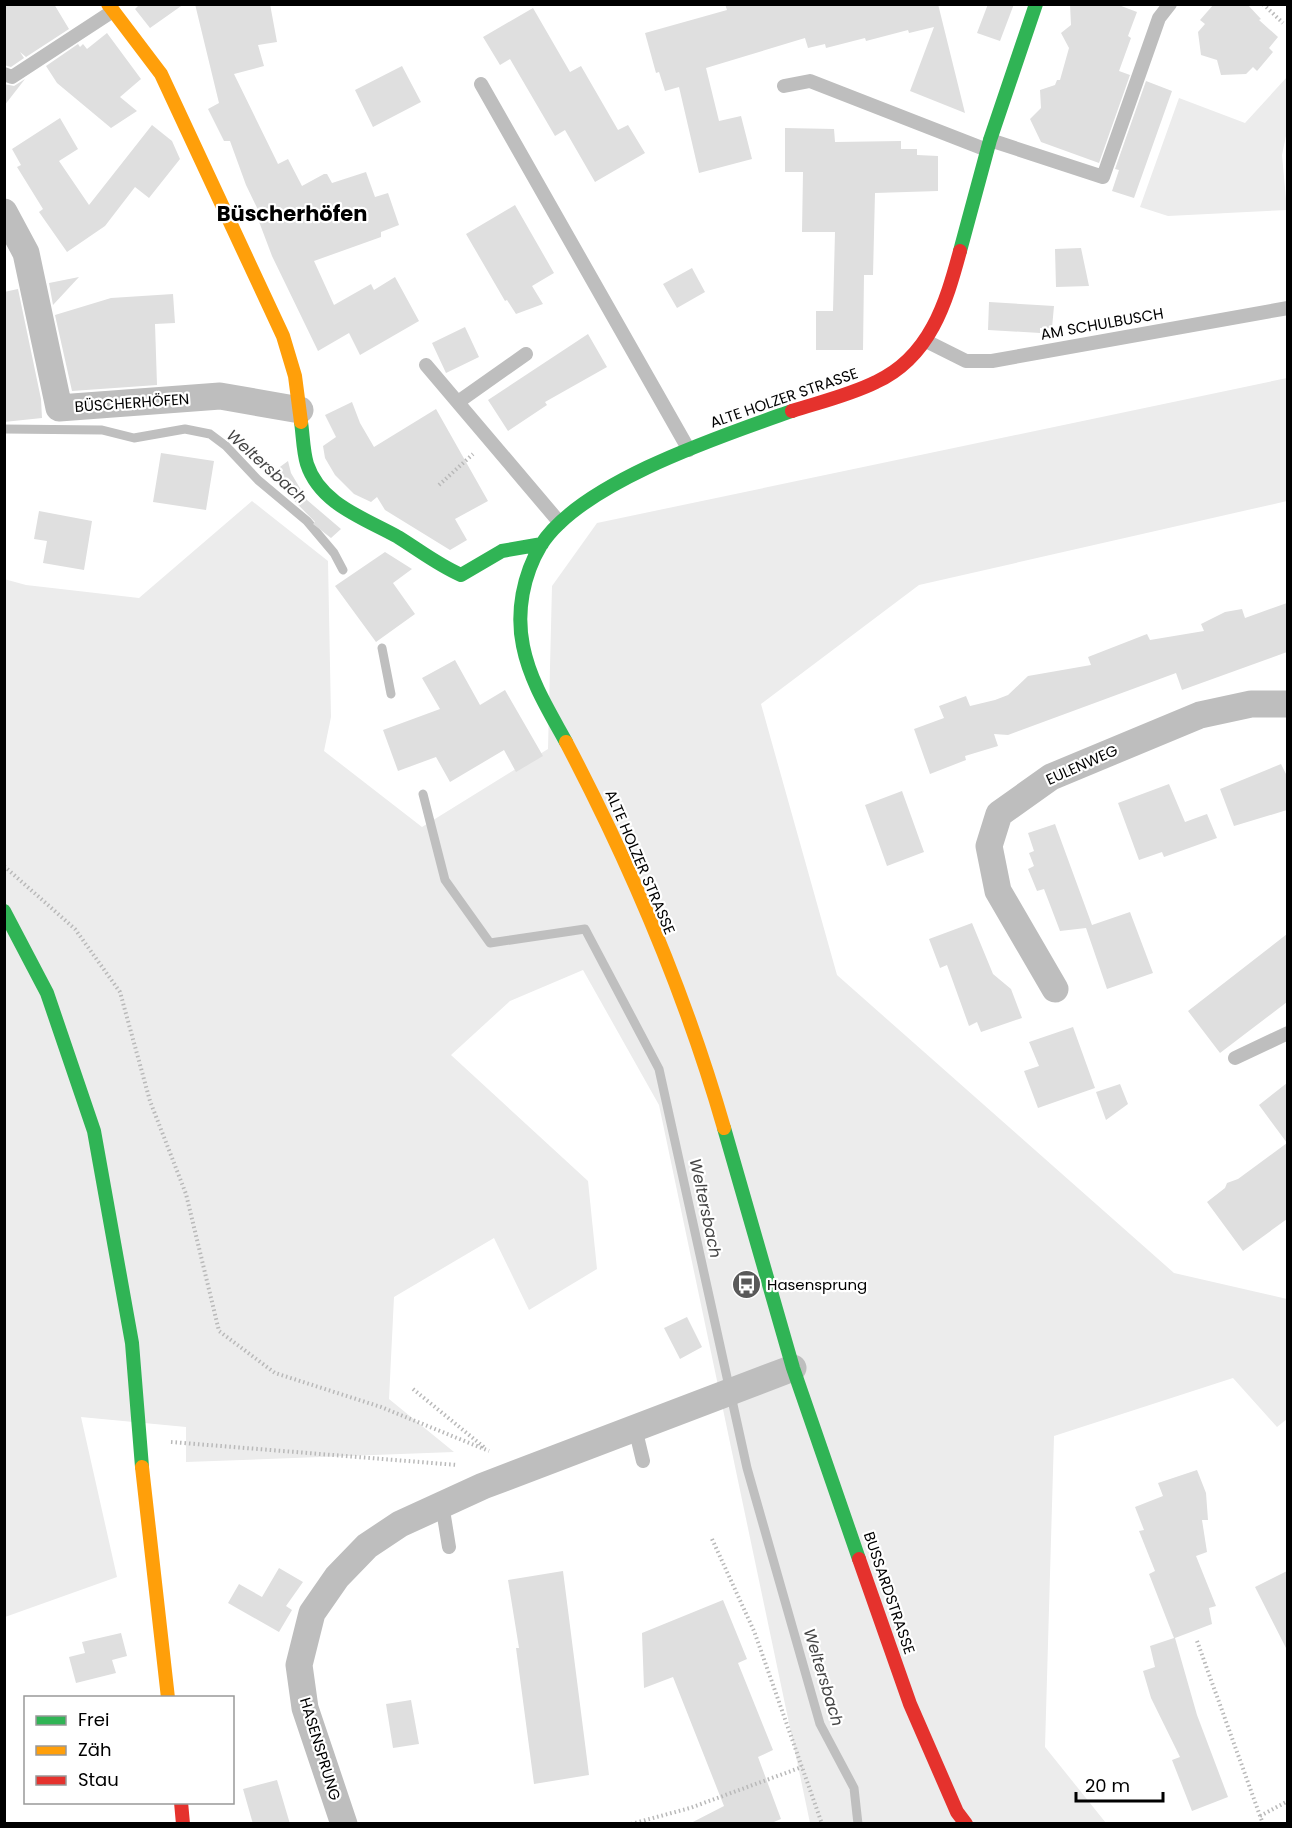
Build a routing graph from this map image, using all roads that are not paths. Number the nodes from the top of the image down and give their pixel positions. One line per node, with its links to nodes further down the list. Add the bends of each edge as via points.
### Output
1 (1036, 4): 7 (street, ALTE HOLZER STRASSE)
2 (1170, 4): 7 (lane, via 1159,18 1103,177)
3 (111, 8): 4 (lane, via 12,77); 14 (street, via 161,74 244,250 283,336)
4 (4, 74)
5 (482, 84): 15 (lane)
6 (784, 86): 7 (lane, via 810,81)
7 (989, 145): 10 (street, ALTE HOLZER STRASSE, via 946,302)
8 (4, 212): 14 (street, BÜSCHERHÖFEN, via 26,253 59,408 220,396)
9 (1287, 308): 10 (lane, AM SCHULBUSCH, via 992,361 966,361)
10 (926, 341): 15 (street, ALTE HOLZER STRASSE, via 908,360 877,382)
11 (526, 354): 13 (lane)
12 (426, 365): 13 (lane)
13 (458, 402): 16 (lane)
14 (300, 410): 17 (street, via 307,464 320,487 343,508 442,567 461,575 502,551)
15 (689, 450): 16 (street, ALTE HOLZER STRASSE, via 625,480)
16 (560, 523): 17 (street, ALTE HOLZER STRASSE)
17 (542, 544): 23 (street, ALTE HOLZER STRASSE, via 526,575 521,608 523,645 534,682 608,822 703,1054)
18 (1287, 704): 20 (street, EULENWEG, via 1251,704 1200,715 1051,777 999,814 989,846 998,891)
19 (4, 911): 28 (street, via 47,993 94,1131 132,1342)
20 (1055, 989)
21 (1287, 1033): 22 (lane)
22 (1235, 1058)
23 (793, 1368): 24 (street, HASENSPRUNG); 32 (street, BUSSARDSTRASSE, via 910,1704 957,1812)
24 (634, 1428): 25 (lane); 26 (street, HASENSPRUNG)
25 (642, 1461)
26 (442, 1504): 27 (lane); 31 (street, HASENSPRUNG, via 400,1524 367,1546 337,1577 312,1613 298,1665 304,1708)
27 (449, 1547)
28 (168, 1696)
29 (181, 1804): 30 (street)
30 (183, 1824)
31 (344, 1824)
32 (966, 1824)

